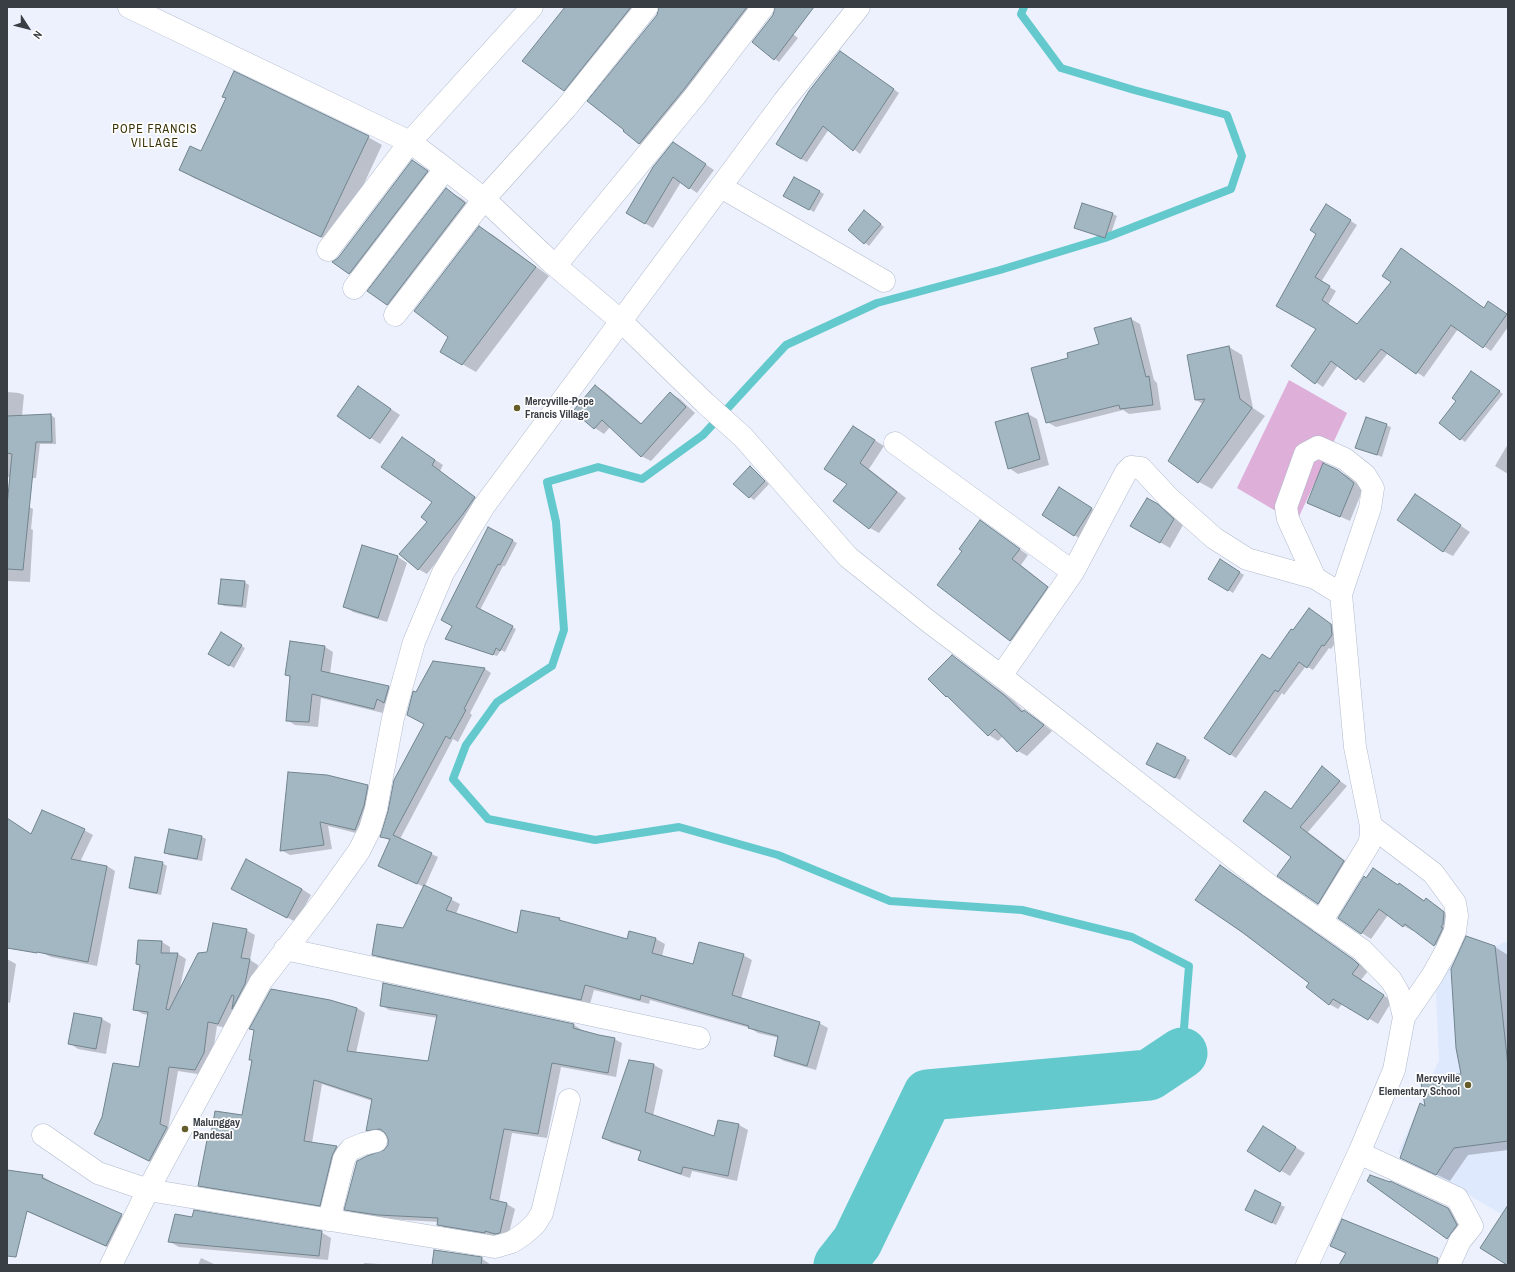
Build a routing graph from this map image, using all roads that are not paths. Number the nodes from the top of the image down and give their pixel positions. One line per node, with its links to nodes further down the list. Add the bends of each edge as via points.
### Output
1 (129, 7): 6 (street)
2 (532, 7): 6 (street)
3 (647, 7): 9 (street, via 566,108)
4 (763, 7): 11 (street, via 695,96)
5 (859, 7): 8 (street, via 784,101)
6 (410, 142): 7 (street); 10 (street)
7 (445, 169): 9 (street); 13 (street)
8 (721, 187): 12 (street); 15 (street)
9 (484, 199): 11 (street); 14 (street)
10 (328, 250)
11 (556, 265): 15 (street)
12 (884, 280)
13 (354, 288)
14 (395, 315)
15 (621, 321): 20 (street, via 743,437 848,557); 23 (street, via 484,506 443,573 414,642 395,710 370,829 359,851)
16 (895, 443): 17 (street)
17 (1073, 572): 18 (street, via 1126,472 1132,467 1141,468 1169,498 1214,538 1247,559); 20 (street)
18 (1315, 578): 19 (street); 19 (street, via 1288,519 1286,507 1305,454 1318,447 1344,459 1365,475 1373,488 1370,508)
19 (1341, 594): 21 (street, via 1355,747)
20 (1002, 676): 22 (street, via 1270,886)
21 (1371, 826): 22 (street, via 1369,844); 24 (street, via 1433,873 1455,902 1455,931 1432,976)
22 (1321, 922): 24 (street, via 1362,950 1391,980 1398,992)
23 (285, 949): 25 (street); 30 (street, via 260,983)
24 (1404, 1017): 29 (street, via 1394,1070)
25 (699, 1038)
26 (569, 1100): 31 (street, via 542,1213 535,1224 512,1242 495,1247)
27 (43, 1135): 30 (street, via 98,1173)
28 (376, 1141): 31 (street, via 352,1149 344,1159)
29 (1359, 1153): 33 (street); 34 (street, via 1457,1198 1472,1226 1460,1242)
30 (148, 1190): 31 (street); 32 (street)
31 (330, 1220)
32 (111, 1265)
33 (1307, 1265)
34 (1449, 1265)

